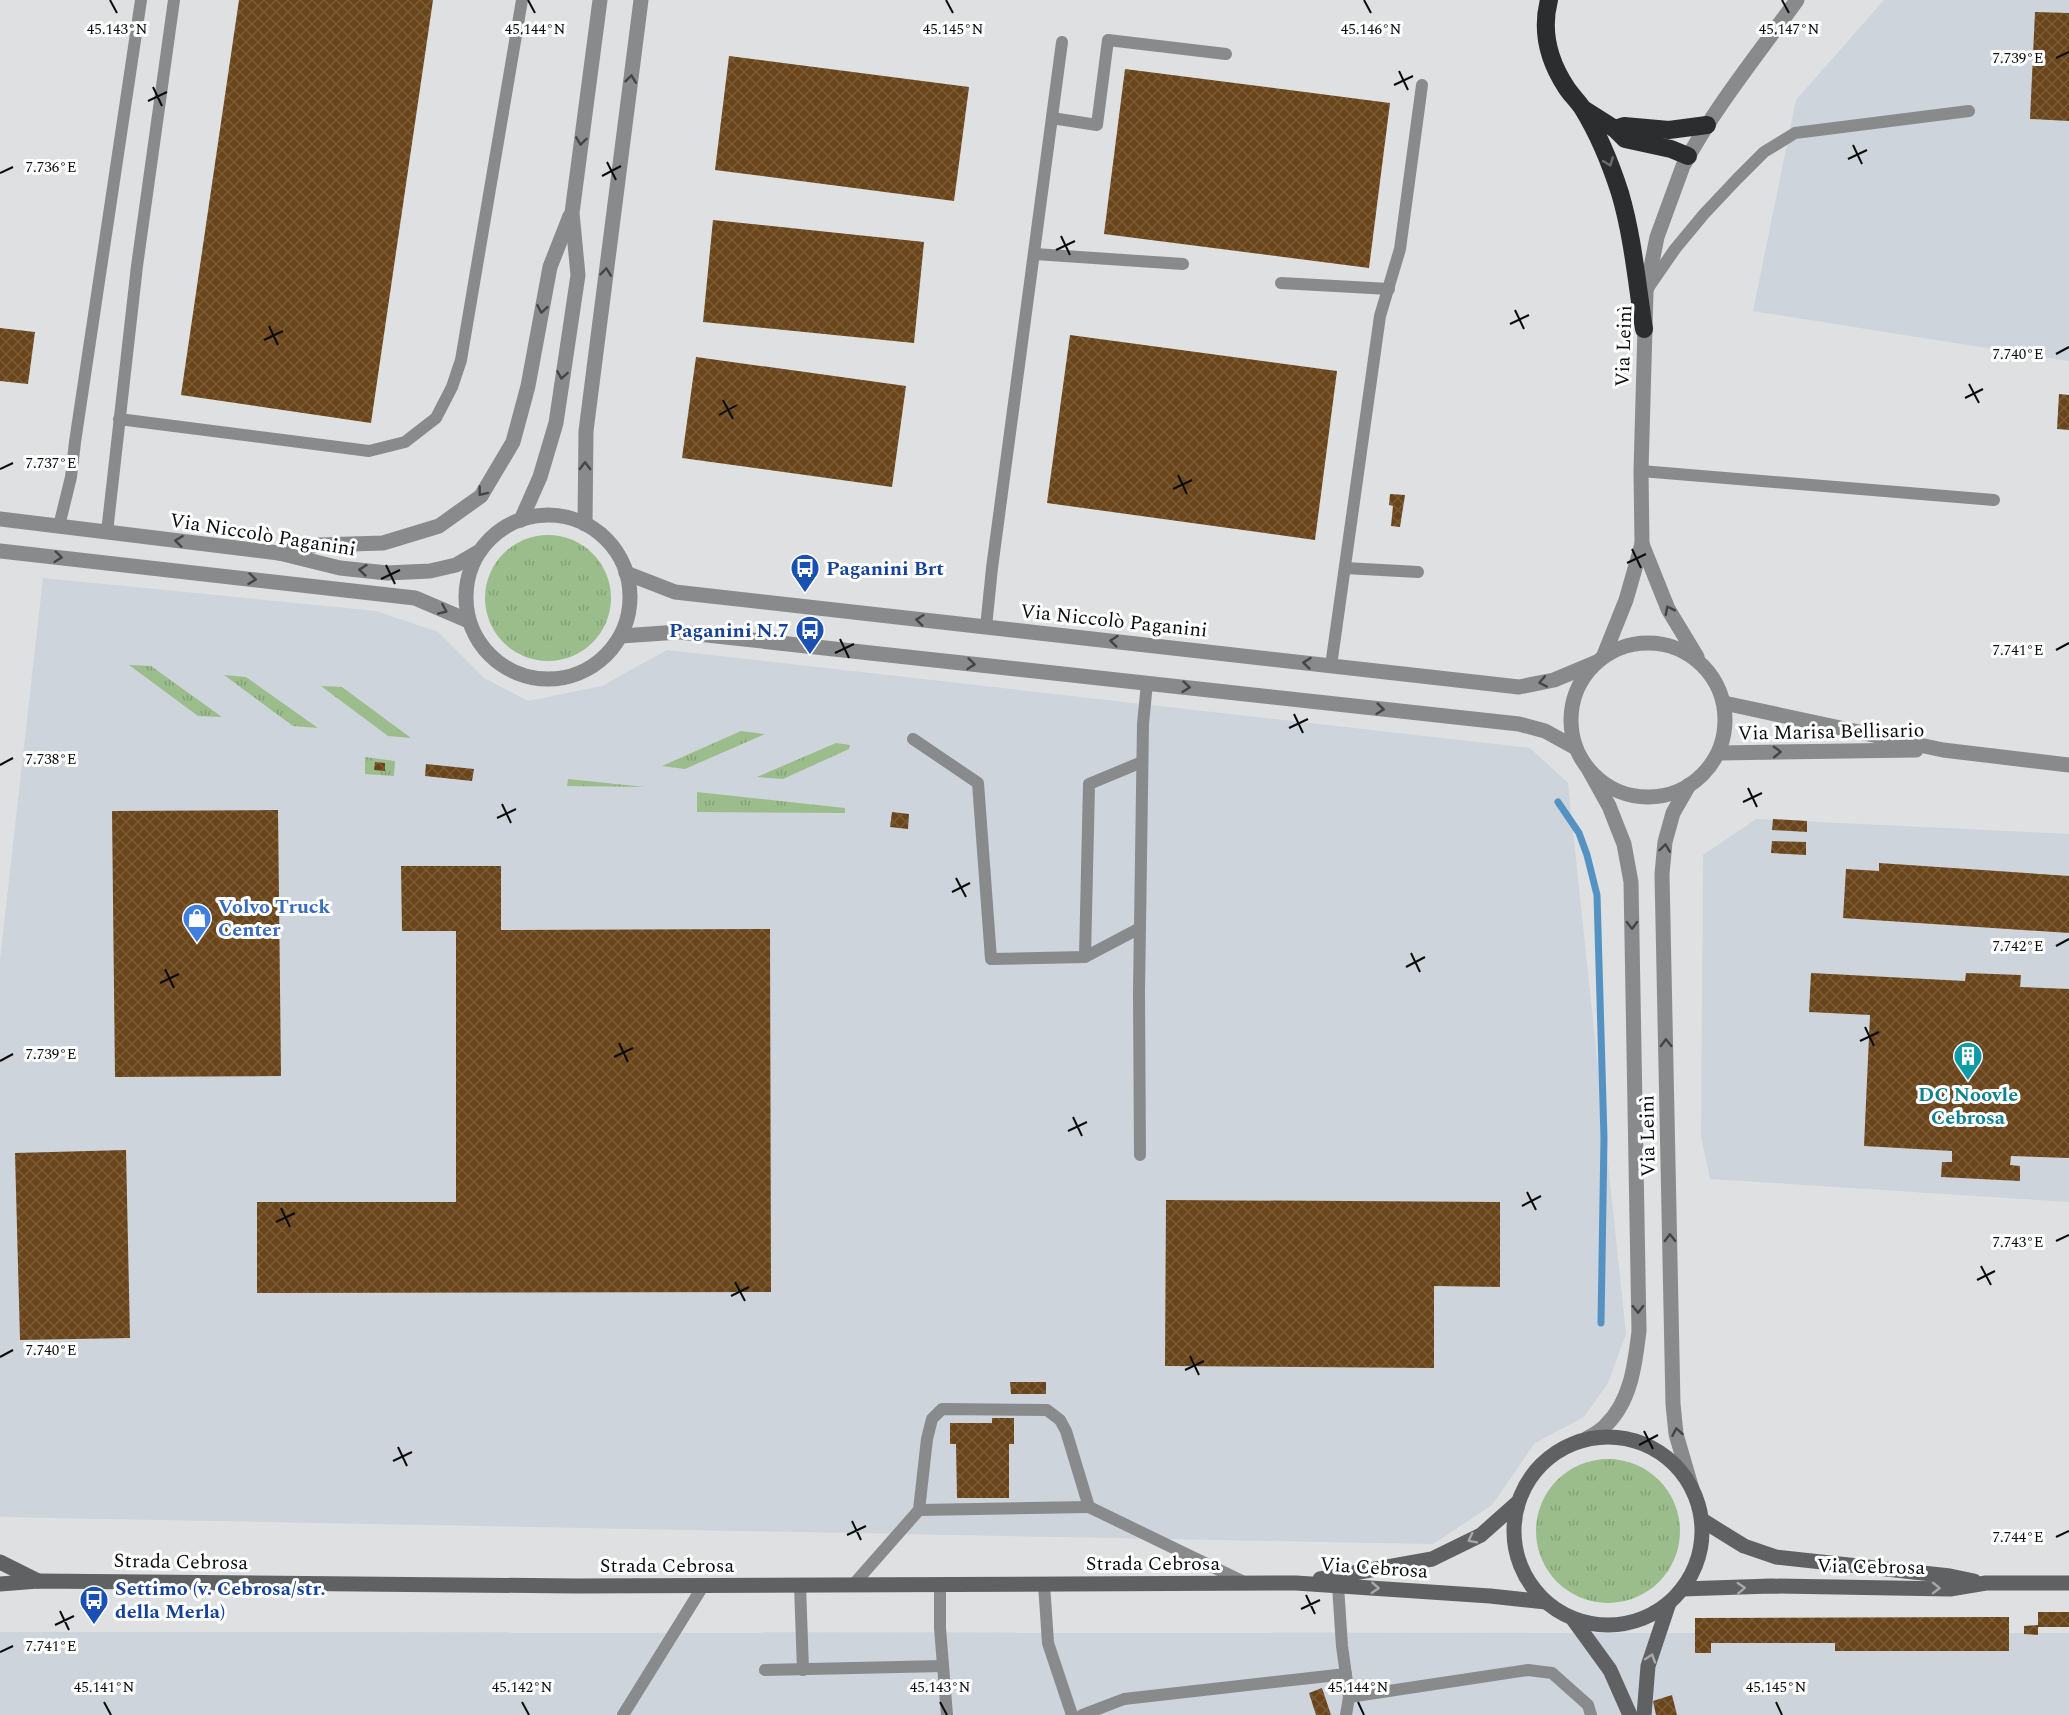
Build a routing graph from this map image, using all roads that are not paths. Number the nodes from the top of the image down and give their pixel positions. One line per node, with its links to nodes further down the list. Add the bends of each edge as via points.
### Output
1 (141, 0): 30 (lane, via 71,477)
2 (174, 0): 24 (lane)
3 (522, 0): 24 (lane, via 461,360 436,418 405,442 369,451)
4 (600, 0): 17 (street, one-way to 17)
5 (641, 0): 29 (street, one-way to 5, via 586,431)
6 (1549, 0): 11 (highway, via 1546,37 1552,63)
7 (1797, 0): 14 (street, Via Leinì)
8 (1062, 42): 13 (lane)
9 (1226, 54): 13 (lane, via 1108,40 1097,125)
10 (1422, 85): 21 (lane, via 1400,249)
11 (1583, 109): 15 (highway); 23 (highway, one-way to 23, via 1608,158 1621,195)
12 (1969, 111): 22 (lane, via 1795,133 1764,152 1717,200 1675,249)
13 (1052, 118): 18 (lane)
14 (1707, 125): 15 (highway, via 1669,130 1624,126); 16 (street, Via Leinì)
15 (1615, 129): 16 (highway, via 1625,140)
16 (1688, 156): 22 (street, Via Leinì, via 1657,237)
17 (572, 213): 28 (street, one-way to 28, via 578,275 556,423 540,477); 35 (street, one-way to 35, via 550,267 528,386 513,442 481,496 440,526 383,543 318,544)
18 (1035, 254): 19 (lane); 40 (lane)
19 (1183, 264)
20 (1281, 283): 21 (lane)
21 (1389, 290): 36 (lane, via 1380,316)
22 (1646, 292): 23 (street, Via Leinì)
23 (1644, 329): 25 (street, Via Leinì)
24 (119, 419): 31 (lane)
25 (1641, 471): 26 (lane); 32 (street, Via Leinì)
26 (1994, 500)
27 (0, 519): 30 (street, Via Niccolò Paganini)
28 (521, 519): 29 (street, via 565,517); 34 (street, via 498,532)
29 (585, 524): 38 (street, via 617,553)
30 (60, 526): 31 (street, Via Niccolò Paganini)
31 (107, 532): 35 (street, Via Niccolò Paganini, one-way to 31)
32 (1642, 544): 42 (street, Via Leinì, via 1626,600); 43 (street, Via Leinì, one-way to 32, via 1668,609)
33 (0, 551): 39 (street, one-way to 39, via 415,597)
34 (480, 551): 35 (street, Via Niccolò Paganini, one-way to 35, via 456,565 387,573 340,568); 39 (street, via 470,573 466,597)
35 (279, 553)
36 (1345, 568): 37 (lane); 44 (lane)
37 (1418, 572)
38 (626, 573): 40 (street, Via Niccolò Paganini, one-way to 38, via 675,592); 41 (street, via 630,594)
39 (469, 621): 41 (street, via 482,646 501,665 526,677 554,680 581,673 604,658)
40 (986, 627): 44 (street, Via Niccolò Paganini, one-way to 40)
41 (621, 636): 45 (street, one-way to 45, via 679,632)
42 (1601, 659): 43 (street, via 1627,645 1652,642 1677,647); 44 (street, Via Niccolò Paganini, one-way to 44, via 1554,680 1519,687); 48 (street, via 1586,673 1574,696 1571,722)
43 (1698, 660): 46 (street, via 1715,679)
44 (1331, 666)
45 (1147, 683): 48 (street, one-way to 48, via 1519,724 1545,731); 51 (lane)
46 (1724, 703): 49 (street, Via Marisa Bellisario); 50 (street, via 1726,728)
47 (913, 739): 56 (lane, via 978,783 992,959)
48 (1576, 747): 53 (street)
49 (1943, 750): 50 (street, Via Marisa Bellisario, one-way to 49); 52 (street, Via Marisa Bellisario)
50 (1719, 753): 54 (street, via 1704,774)
51 (1142, 762): 55 (lane); 56 (lane, via 1089,784)
52 (2069, 765)
53 (1589, 770): 54 (street, via 1608,787 1633,796 1658,797); 58 (street, Via Leinì, one-way to 58, via 1624,844 1631,882 1639,1331 1634,1373 1622,1404 1606,1425)
54 (1689, 785): 59 (street, Via Leinì, one-way to 54, via 1676,1434 1673,1404 1662,874 1673,813)
55 (1140, 928): 56 (lane); 57 (lane)
56 (1085, 957)
57 (1140, 1155)
58 (1586, 1439): 59 (main road, via 1621,1438 1654,1449 1673,1462); 60 (main road, via 1548,1459 1533,1473)
59 (1692, 1489): 63 (main road)
60 (1518, 1502): 67 (main road, Via Cebrosa, one-way to 67, via 1481,1535 1432,1558); 78 (main road, via 1513,1529 1517,1556 1528,1581)
61 (1089, 1507): 62 (lane); 62 (lane, via 1066,1431 1047,1410 942,1409 932,1419); 66 (lane)
62 (919, 1510): 73 (lane)
63 (1702, 1520): 68 (main road, Via Cebrosa, via 1744,1546 1776,1557); 77 (main road, via 1695,1568)
64 (0, 1562): 65 (main road, Strada Cebrosa)
65 (38, 1581): 70 (main road, Strada Cebrosa); 75 (main road, Strada Cebrosa)
66 (1247, 1583): 67 (main road, Strada Cebrosa); 71 (main road, Strada Cebrosa)
67 (1296, 1583): 76 (main road, Via Cebrosa)
68 (1986, 1583): 69 (main road, Via Cebrosa); 77 (main road, Via Cebrosa, one-way to 68, via 1950,1588)
69 (2069, 1583)
70 (0, 1584)
71 (1044, 1584): 74 (main road, Strada Cebrosa); 88 (lane, via 1048,1643)
72 (800, 1585): 73 (main road, Strada Cebrosa); 75 (main road, Strada Cebrosa); 83 (lane)
73 (854, 1585): 74 (main road, Strada Cebrosa)
74 (940, 1585): 81 (lane)
75 (703, 1586): 86 (lane)
76 (1338, 1586): 78 (main road, Via Cebrosa, one-way to 78); 84 (lane)
77 (1682, 1589): 79 (main road)
78 (1546, 1602): 80 (main road)
79 (1669, 1603): 80 (main road, via 1648,1617 1624,1624 1598,1625); 93 (main road, one-way to 79, via 1648,1666)
80 (1574, 1619): 92 (main road, via 1610,1670)
81 (943, 1666): 83 (lane); 87 (lane)
82 (765, 1670): 83 (lane)
83 (803, 1670)
84 (1346, 1674): 85 (lane); 89 (lane, via 1124,1699)
85 (1349, 1697): 90 (lane); 91 (lane, via 1528,1670 1552,1672 1588,1705)
86 (623, 1715)
87 (947, 1715)
88 (1072, 1715)
89 (1082, 1715)
90 (1346, 1715)
91 (1591, 1715)
92 (1630, 1715)
93 (1644, 1715)

